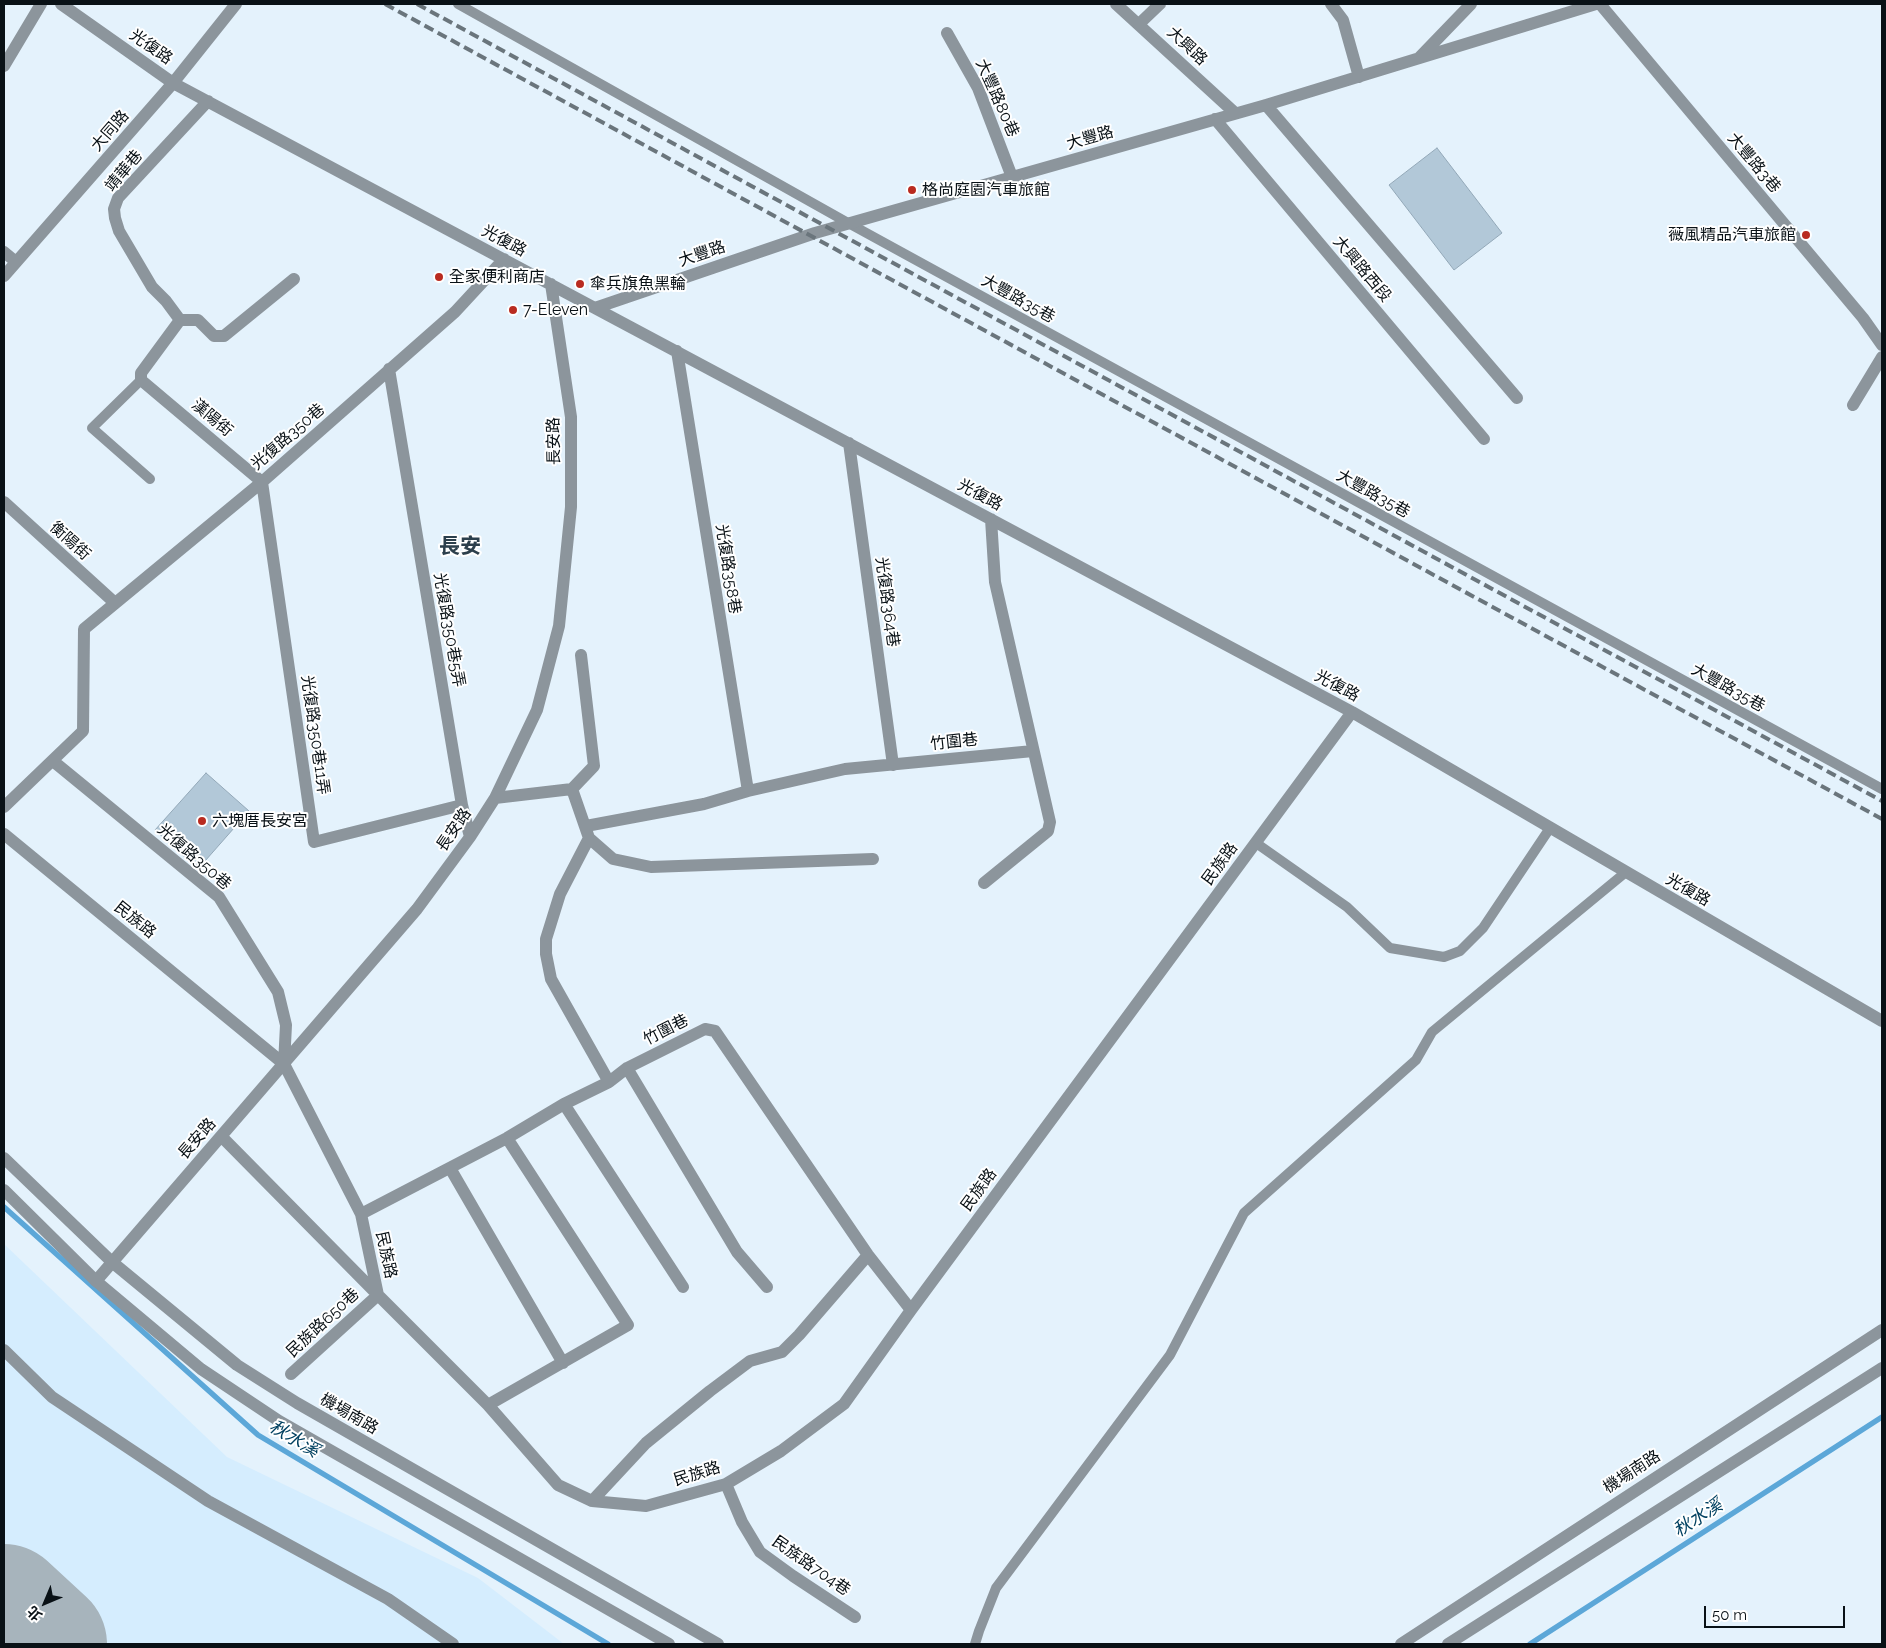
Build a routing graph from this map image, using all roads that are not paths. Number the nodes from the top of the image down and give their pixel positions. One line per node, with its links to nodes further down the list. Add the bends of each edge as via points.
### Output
1 (41, 4): 14 (street)
2 (61, 4): 16 (street, 光復路)
3 (236, 4): 16 (street, 大同路)
4 (458, 4): 22 (lane, 大豐路35巷)
5 (1116, 4): 11 (street, 大興路)
6 (1160, 4): 11 (street)
7 (1331, 4): 15 (street, via 1343,20)
8 (1471, 4): 13 (street)
9 (1596, 4): 13 (street, 大豐路)
10 (1600, 4): 31 (street, 大豐路3巷, via 1863,318)
11 (1139, 24): 19 (street, 大興路)
12 (947, 33): 21 (street, 大豐路80巷, via 978,88)
13 (1418, 59): 15 (street, 大豐路)
14 (4, 66)
15 (1359, 77): 18 (street, 大豐路)
16 (173, 83): 17 (street, 光復路); 25 (street, 大同路)
17 (208, 101): 24 (street, 光復路); 30 (street, 靖華巷, via 118,198 114,209 119,231 152,287)
18 (1266, 105): 19 (street, 大豐路); 36 (street)
19 (1235, 113): 20 (street, 大豐路)
20 (1215, 120): 21 (street, 大豐路); 38 (street, 大興路西段)
21 (1012, 177): 22 (street, 大豐路)
22 (850, 224): 29 (street, 大豐路); 50 (lane, 大豐路35巷)
23 (4, 252): 25 (street)
24 (504, 259): 28 (street, 光復路); 34 (street, 光復路350巷, via 456,312)
25 (16, 262): 26 (street, 大同路)
26 (4, 276)
27 (294, 278): 30 (street, via 224,336 214,336 198,320)
28 (551, 284): 29 (street, 光復路); 53 (street, 長安路, via 570,416 571,507 559,626 538,710)
29 (595, 308): 32 (street, 光復路)
30 (180, 320): 35 (street, via 141,373)
31 (1882, 345)
32 (677, 351): 39 (street, 光復路); 52 (street, 光復路358巷)
33 (1882, 357): 37 (street)
34 (389, 369): 41 (street, 光復路350巷); 54 (street, 光復路350巷5弄)
35 (141, 380): 40 (lane, via 92,428); 41 (street, 漢陽街)
36 (1517, 398)
37 (1853, 405)
38 (1484, 439)
39 (849, 443): 43 (street, 光復路); 49 (street, 光復路364巷)
40 (150, 479)
41 (262, 482): 44 (street, 光復路350巷); 54 (street, 光復路350巷11弄, via 314,842)
42 (4, 502): 44 (street, 衡陽街)
43 (991, 519): 46 (street, 光復路); 47 (street, via 995,582)
44 (115, 603): 48 (street, 光復路350巷, via 84,629 83,731)
45 (581, 655): 51 (street, via 594,766)
46 (1352, 712): 56 (street, 光復路); 60 (street, 民族路)
47 (1033, 751): 49 (street, 竹圍巷); 63 (street, via 1050,822 1048,831)
48 (53, 761): 55 (street); 65 (street, 光復路350巷, via 219,897 278,992 286,1025)
49 (893, 765): 52 (street, 竹圍巷, via 845,770)
50 (1882, 788)
51 (572, 789): 53 (street); 57 (street)
52 (748, 791): 57 (street, 竹圍巷)
53 (495, 798): 59 (street, 長安路)
54 (462, 805): 59 (street, 光復路350巷5弄)
55 (4, 808)
56 (1550, 828): 60 (lane, via 1483,928 1460,951 1444,957 1390,948 1347,907); 62 (street, 光復路)
57 (587, 832): 61 (street, via 613,858 651,867); 67 (street, via 560,894 546,939 546,954 552,979)
58 (4, 834): 65 (street, 民族路)
59 (470, 837): 65 (street, 長安路, via 418,909)
60 (1256, 843): 81 (street, 民族路)
61 (872, 859)
62 (1626, 872): 64 (street, 光復路); 94 (lane, via 1432,1032 1416,1060 1244,1213 1170,1355 996,1588)
63 (984, 883)
64 (1882, 1021)
65 (284, 1064): 69 (street, 長安路); 74 (street, 民族路)
66 (627, 1068): 67 (street, 竹圍巷); 75 (street, 竹圍巷, via 705,1029 716,1031); 79 (street, via 737,1252)
67 (609, 1082): 68 (street, 竹圍巷)
68 (564, 1104): 70 (street, 竹圍巷); 78 (street)
69 (221, 1136): 76 (street, 長安路); 80 (street)
70 (507, 1138): 72 (street, 竹圍巷); 84 (street, via 628,1325)
71 (4, 1158): 76 (street, 機場南路)
72 (450, 1168): 74 (street, 竹圍巷); 84 (street)
73 (4, 1190): 77 (street)
74 (360, 1214): 80 (street, 民族路)
75 (868, 1255): 81 (street, 竹圍巷); 89 (street, via 782,1352 750,1362 710,1391 646,1444)
76 (112, 1262): 77 (street, 長安路); 93 (street, 機場南路, via 237,1365 297,1403)
77 (96, 1281): 92 (street, via 201,1369 278,1422)
78 (683, 1286)
79 (767, 1288)
80 (378, 1295): 86 (street, 民族路650巷); 87 (street, 民族路)
81 (911, 1310): 88 (street, 民族路, via 844,1404 781,1450)
82 (1882, 1330): 95 (street, 機場南路)
83 (4, 1350): 91 (street, via 52,1397 200,1496 388,1600)
84 (563, 1363): 87 (street)
85 (1882, 1368): 96 (street)
86 (291, 1374)
87 (488, 1405): 89 (street, 民族路, via 558,1485)
88 (726, 1484): 89 (street, 民族路, via 646,1506); 90 (street, 民族路704巷, via 742,1522 760,1552)
89 (592, 1501)
90 (855, 1617)
91 (453, 1644)
92 (669, 1644)
93 (718, 1644)
94 (975, 1644)
95 (1400, 1644)
96 (1448, 1644)

